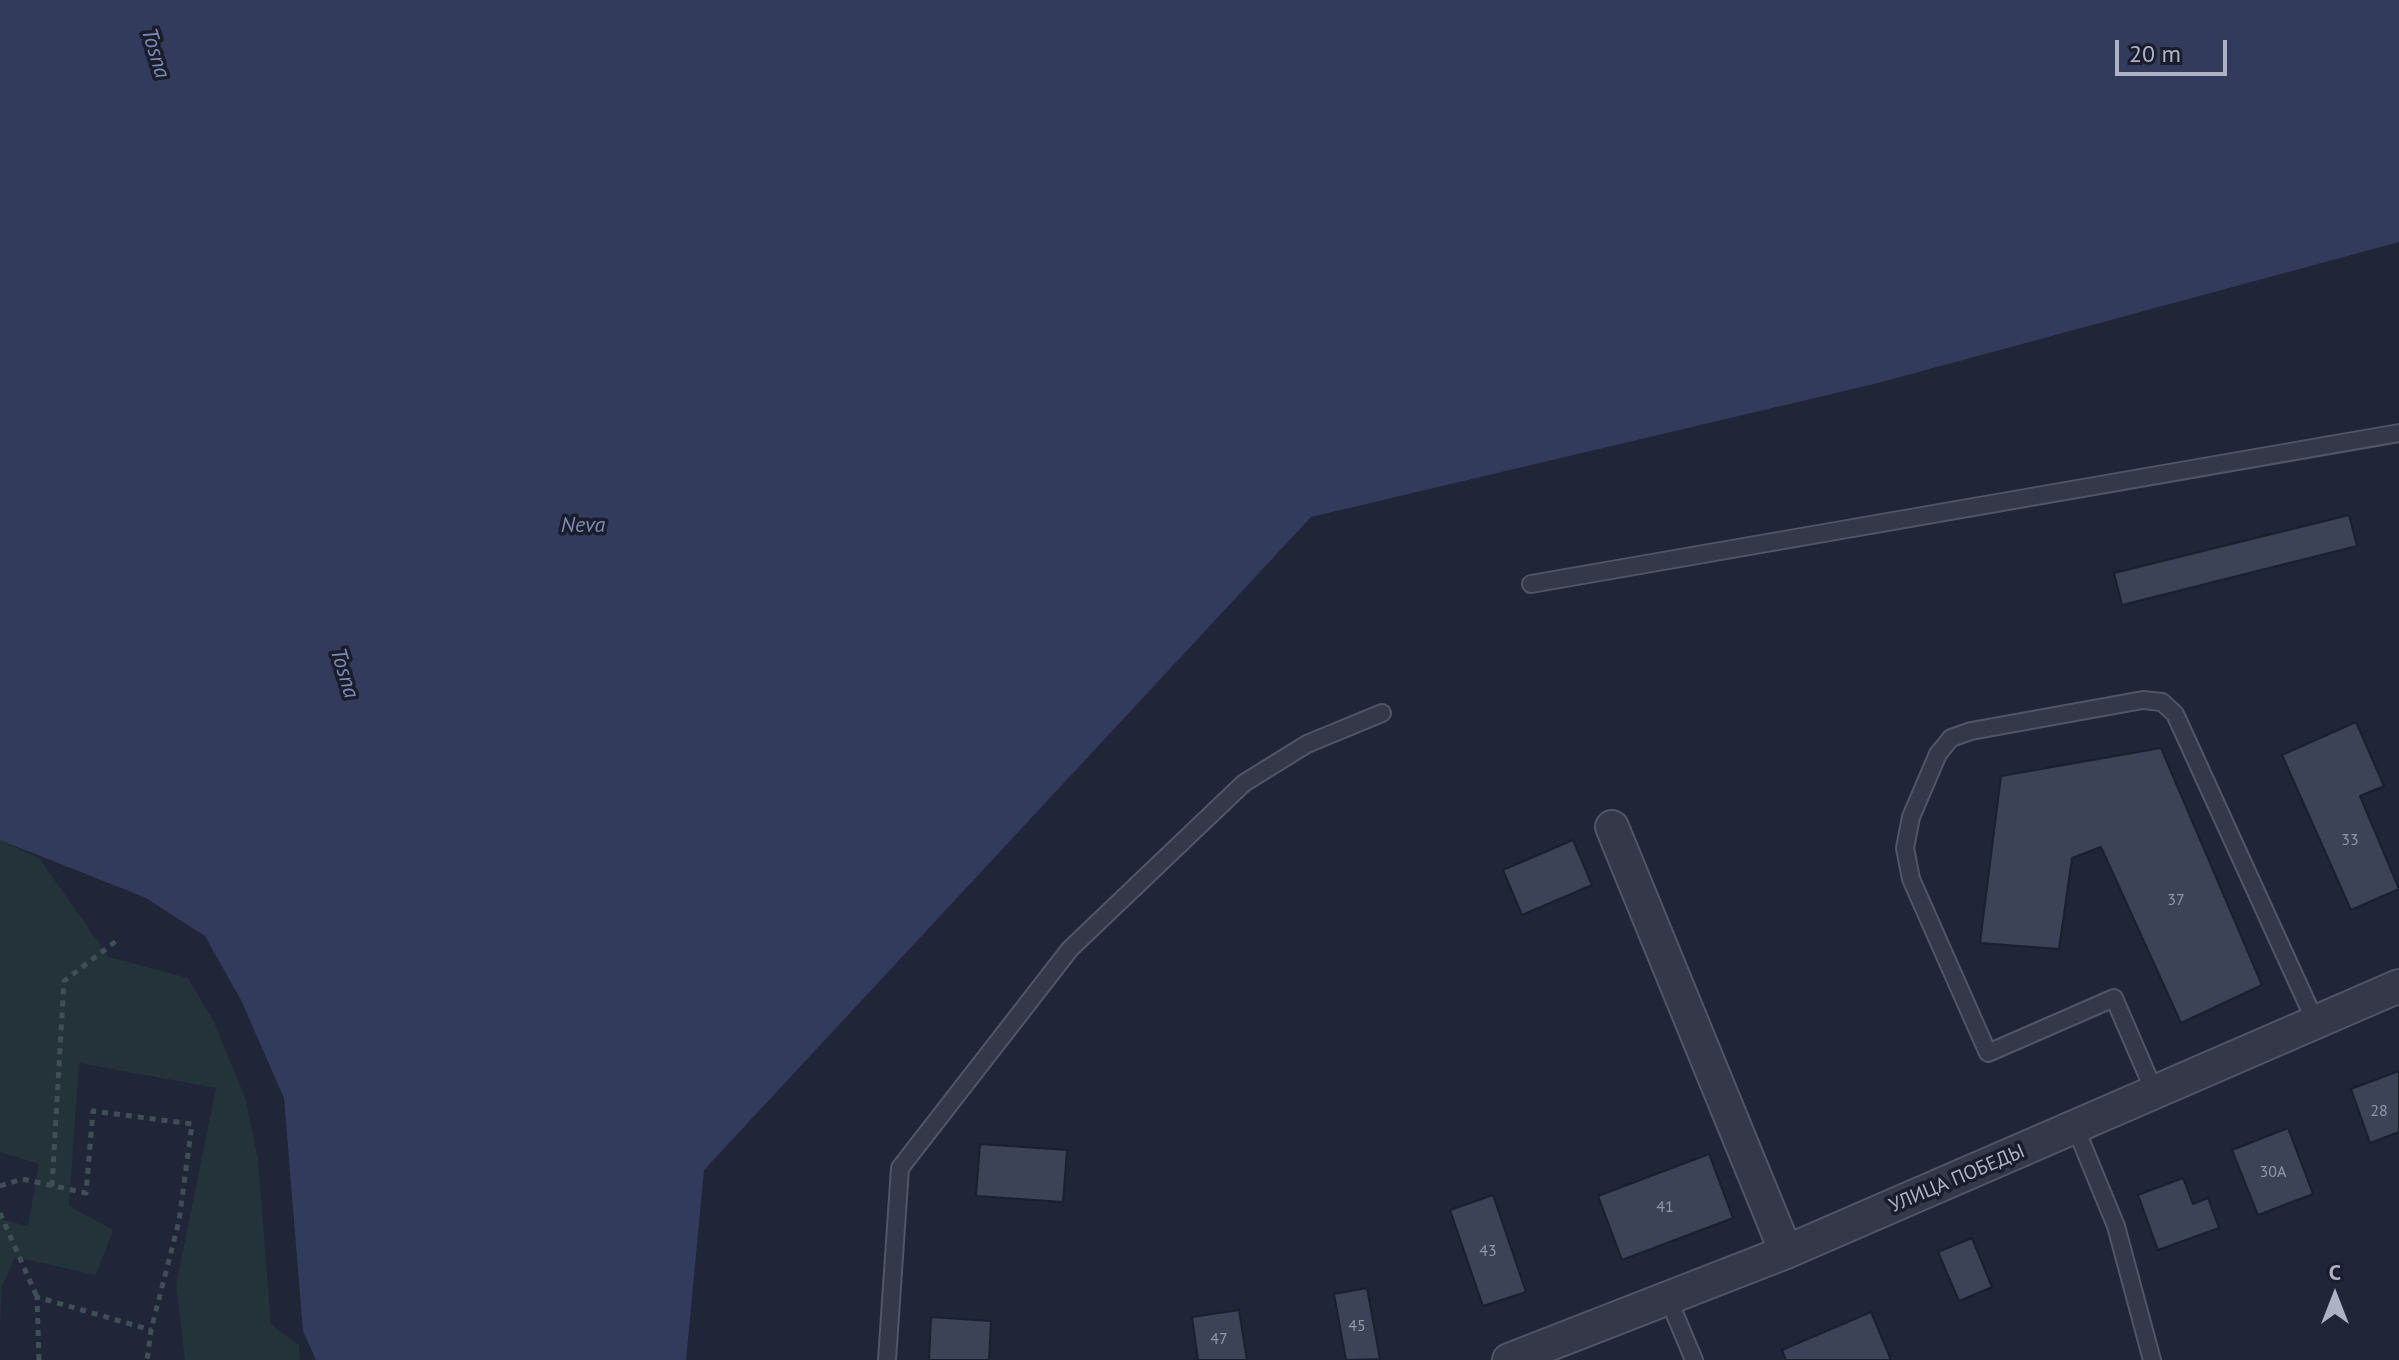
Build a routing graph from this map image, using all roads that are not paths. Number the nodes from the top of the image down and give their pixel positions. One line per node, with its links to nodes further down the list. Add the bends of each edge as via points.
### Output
1 (2398, 437): 2 (lane)
2 (1531, 584)
3 (1382, 713): 11 (lane, via 1307,744 1244,783 1070,949 900,1168)
4 (1612, 827): 9 (street)
5 (2399, 986): 6 (street, УЛИЦА ПОБЕДЫ)
6 (2316, 1023): 7 (street, УЛИЦА ПОБЕДЫ); 7 (lane, via 2175,714 2162,702 2143,700 1951,738 1938,754 1911,817 1905,848 1911,879 1988,1053 2114,998)
7 (2155, 1093): 8 (street, УЛИЦА ПОБЕДЫ)
8 (2076, 1129): 9 (street, УЛИЦА ПОБЕДЫ); 14 (lane, via 2116,1226)
9 (1786, 1252): 10 (street, УЛИЦА ПОБЕДЫ)
10 (1668, 1298): 12 (street, УЛИЦА ПОБЕДЫ); 13 (lane)
11 (887, 1360)
12 (1509, 1360)
13 (1694, 1360)
14 (2152, 1360)

